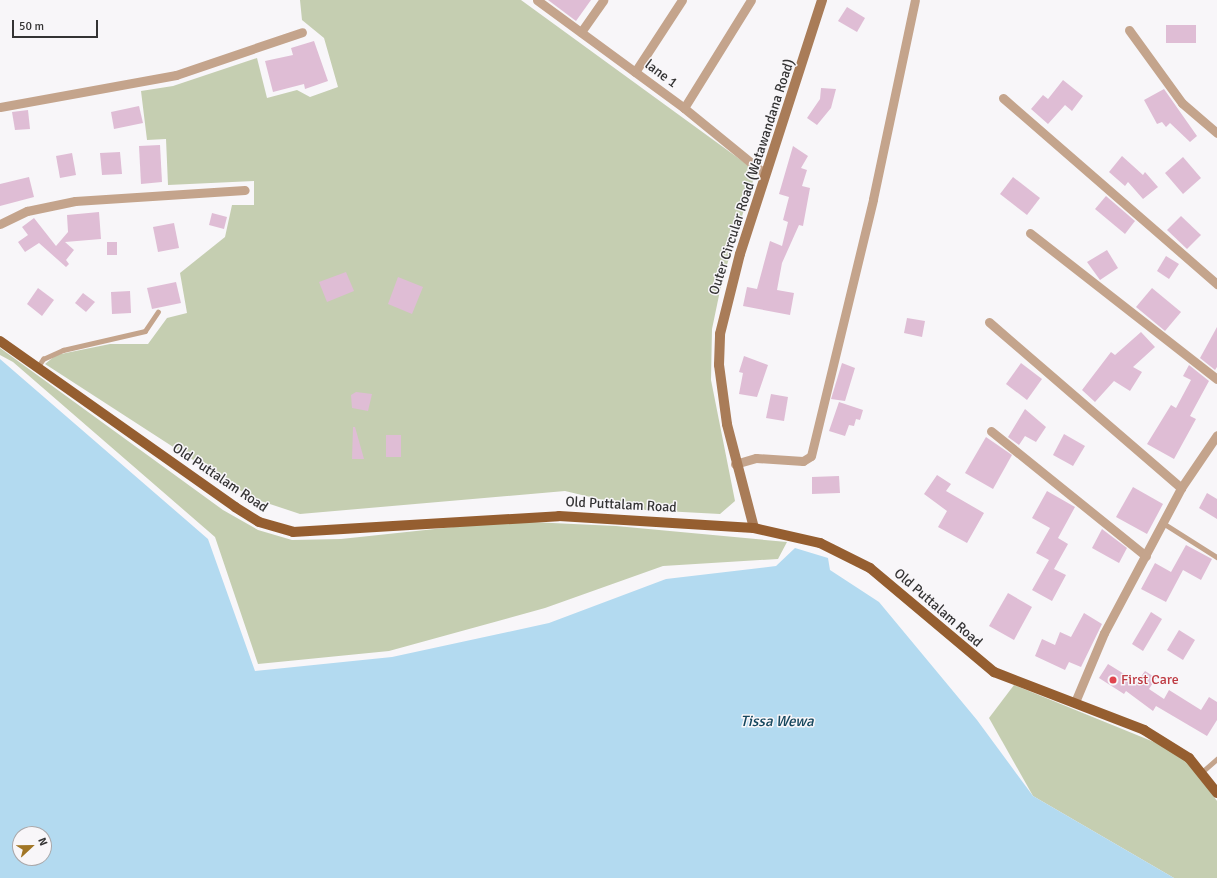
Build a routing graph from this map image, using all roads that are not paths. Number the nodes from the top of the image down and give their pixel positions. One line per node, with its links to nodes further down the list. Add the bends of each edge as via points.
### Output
1 (536, 0): 9 (street, lane 1)
2 (603, 0): 9 (street)
3 (682, 0): 10 (street)
4 (751, 0): 13 (street)
5 (822, 0): 15 (main road, Outer Circular Road (Watawandana Road))
6 (915, 0): 27 (street, via 873,199 811,456 803,461 756,458)
7 (1129, 30): 14 (street, via 1182,103)
8 (302, 32): 12 (street, via 176,75)
9 (581, 32): 10 (street, lane 1)
10 (635, 72): 13 (street, lane 1)
11 (1003, 98): 19 (street)
12 (0, 107)
13 (684, 108): 15 (street, lane 1)
14 (1217, 133)
15 (765, 174): 27 (main road, Outer Circular Road (Watawandana Road), via 730,286 720,334 722,392)
16 (245, 190): 17 (street, via 75,202 27,211)
17 (0, 224)
18 (1030, 233): 24 (street)
19 (1217, 284)
20 (158, 312): 23 (lane, via 145,331 63,350 44,359)
21 (989, 322): 28 (street)
22 (0, 342): 23 (main road, Old Puttalam Road)
23 (37, 368): 30 (main road, Old Puttalam Road, via 235,507 259,522 294,532 559,516)
24 (1217, 379)
25 (991, 431): 31 (street)
26 (1217, 436): 28 (street)
27 (735, 464): 30 (main road, Outer Circular Road (Watawandana Road))
28 (1182, 488): 29 (street)
29 (1163, 523): 31 (street); 32 (lane)
30 (754, 528): 33 (main road, Old Puttalam Road, via 798,536 856,559 988,668)
31 (1146, 556): 33 (street, via 1104,633)
32 (1217, 557)
33 (1075, 702): 35 (main road, Old Puttalam Road, via 1162,739 1189,758)
34 (1217, 760): 35 (lane)
35 (1202, 772): 36 (main road, Old Puttalam Road)
36 (1217, 793)

